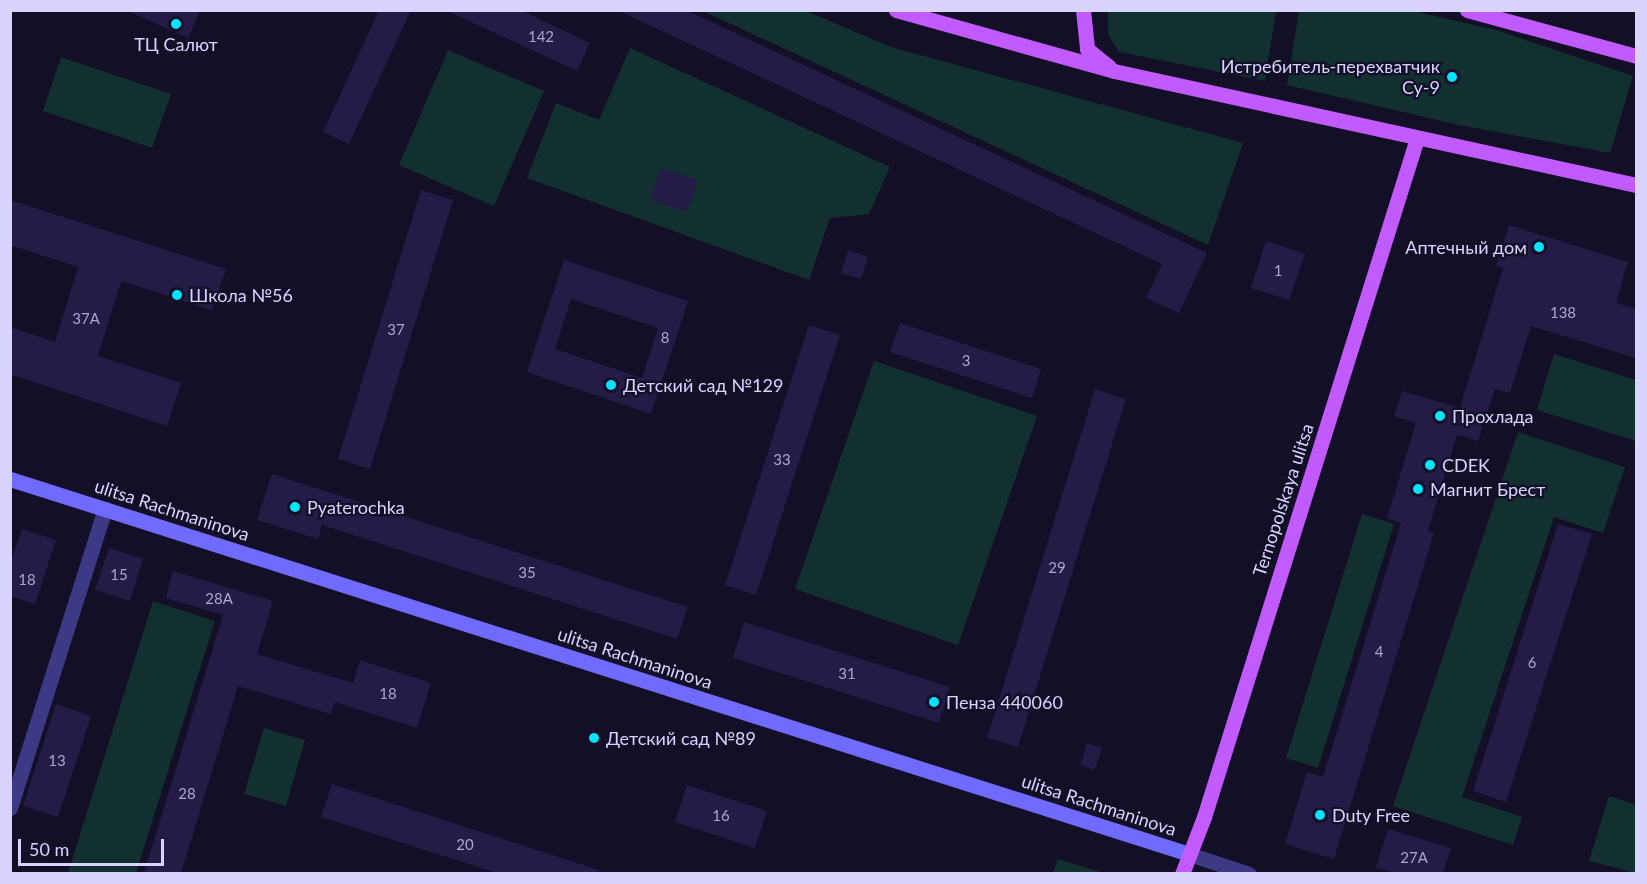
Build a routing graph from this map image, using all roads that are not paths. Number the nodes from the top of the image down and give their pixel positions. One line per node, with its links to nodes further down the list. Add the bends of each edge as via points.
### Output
1 (897, 10): 5 (main road)
2 (1083, 10): 5 (main road, via 1087,49)
3 (1467, 10): 4 (main road)
4 (1636, 56)
5 (1114, 71): 6 (main road)
6 (1417, 138): 7 (main road); 11 (main road, Ternopolskaya ulitsa, via 1204,817)
7 (1636, 185)
8 (10, 479): 9 (main road, ulitsa Rachmaninova)
9 (105, 509): 10 (street); 11 (main road, ulitsa Rachmaninova)
10 (10, 808)
11 (1189, 854): 12 (main road, Ternopolskaya ulitsa); 13 (street, ulitsa Rachmaninova)
12 (1182, 873)
13 (1249, 873)

